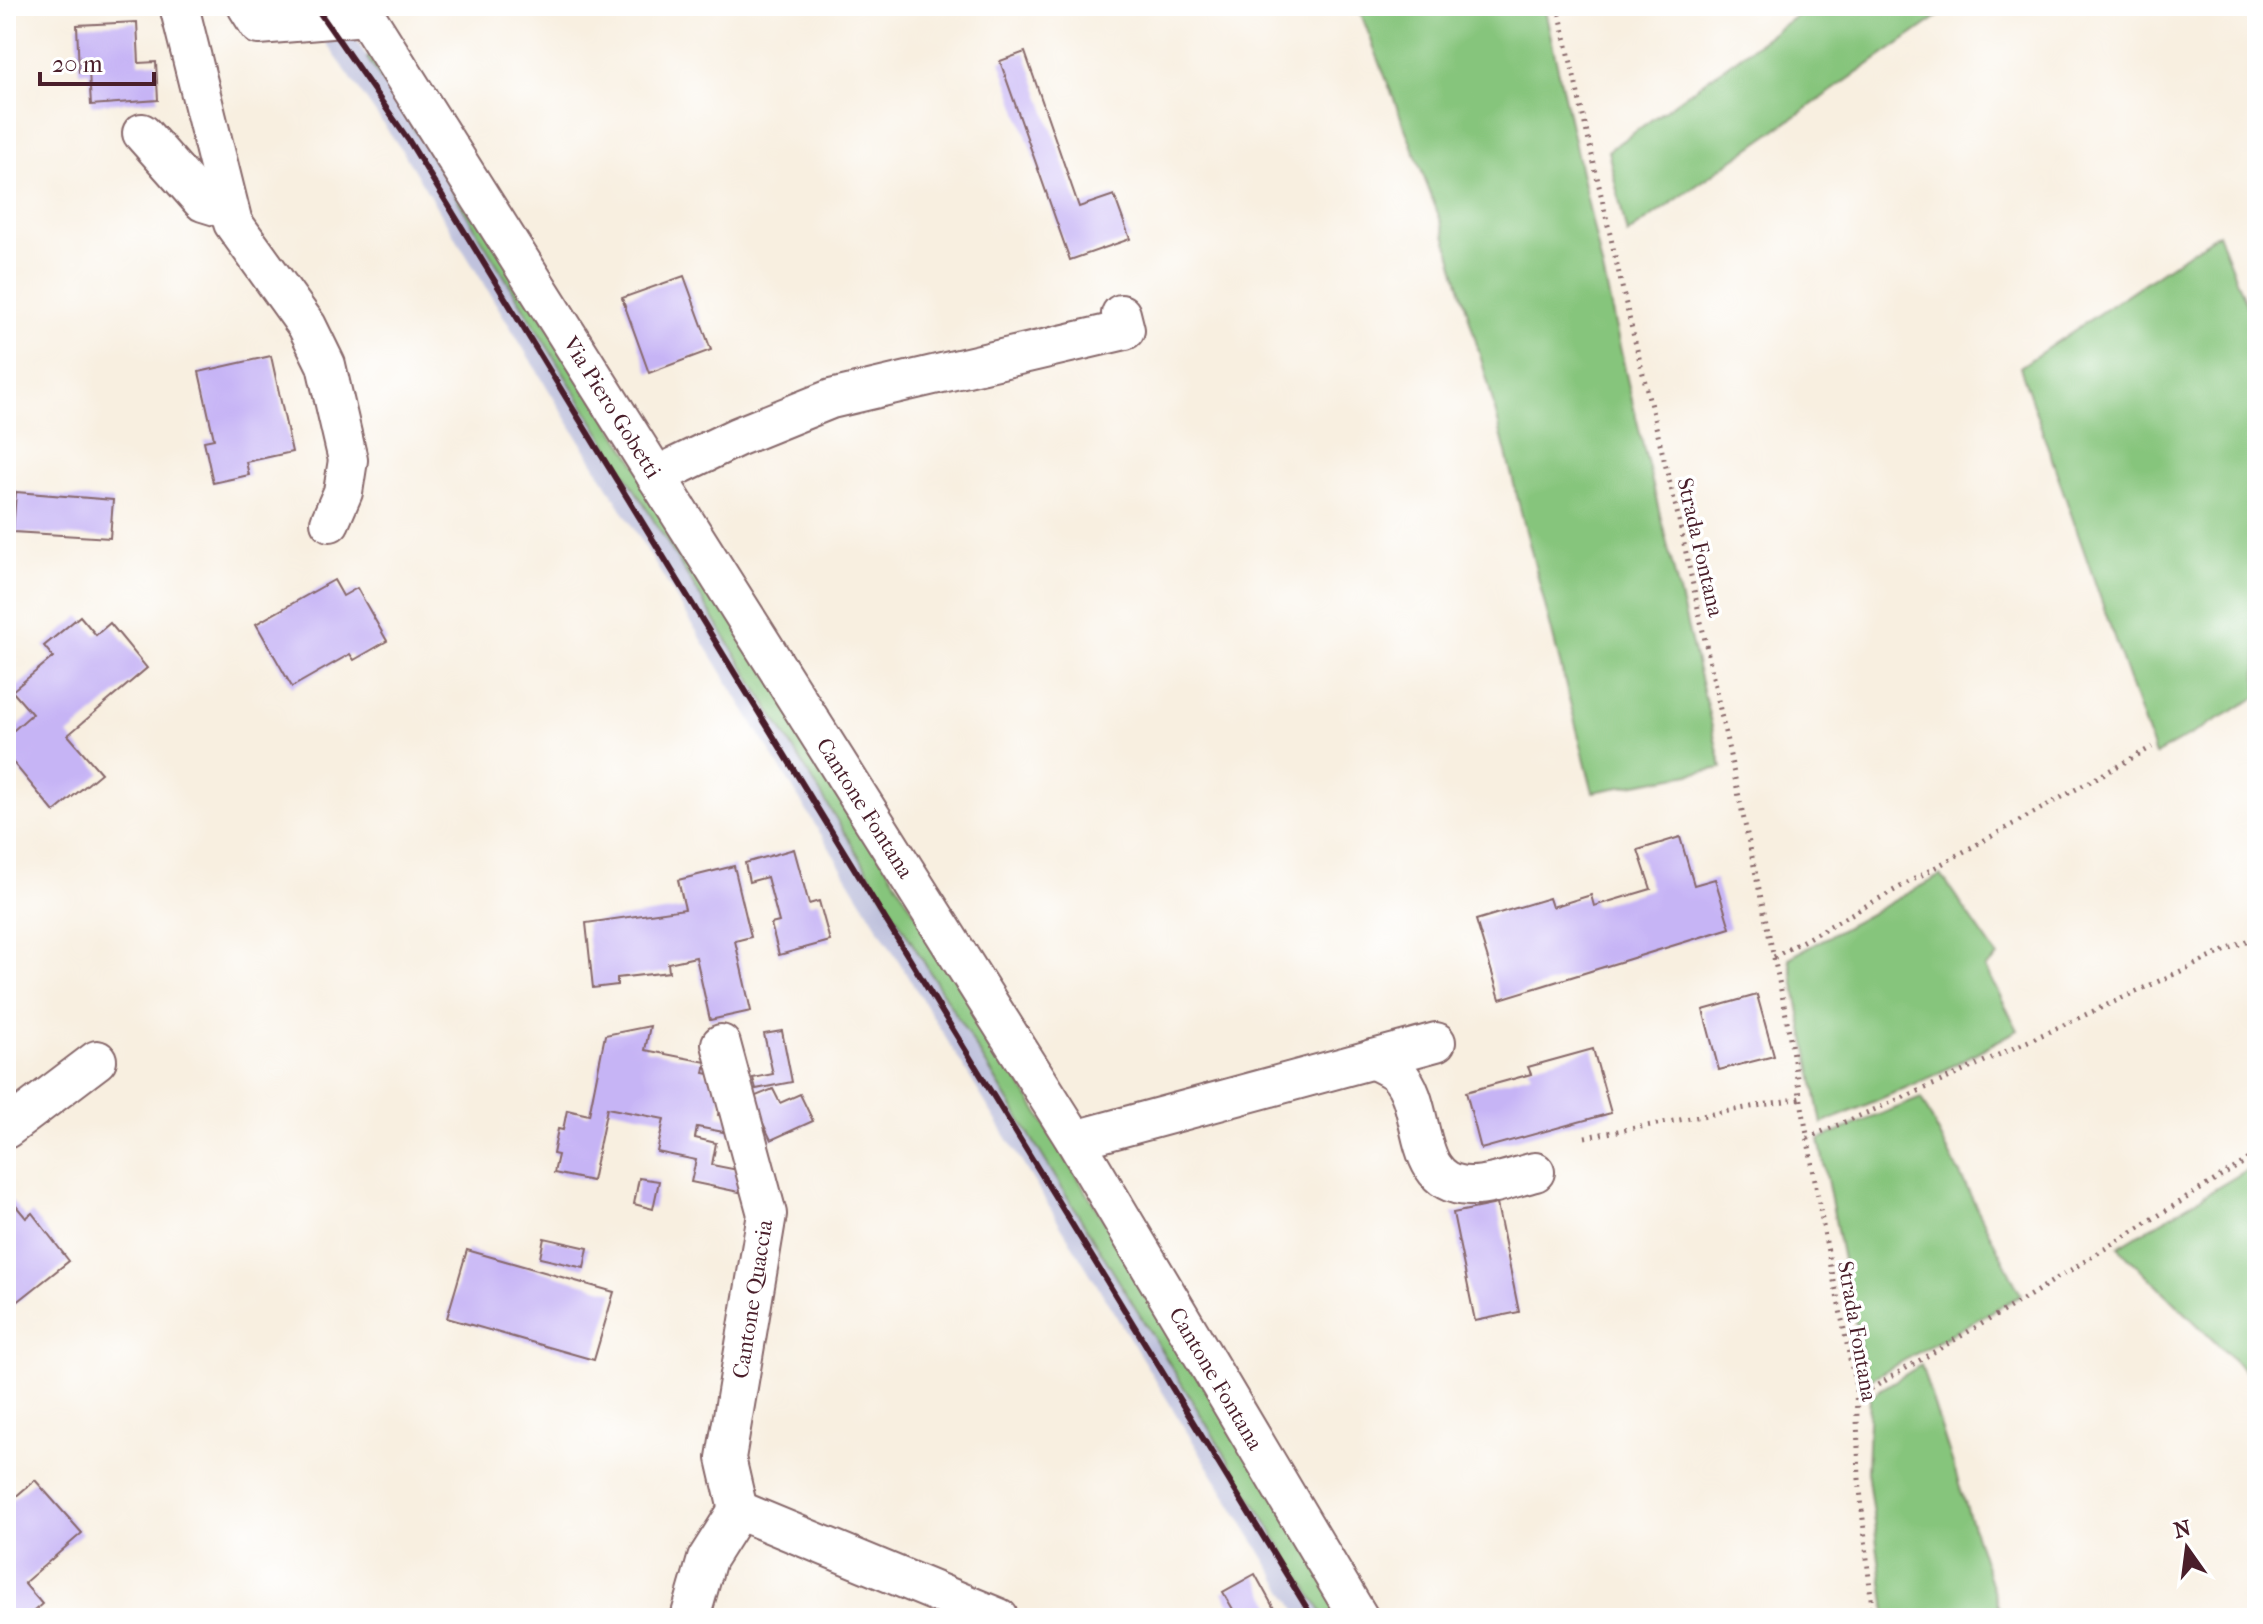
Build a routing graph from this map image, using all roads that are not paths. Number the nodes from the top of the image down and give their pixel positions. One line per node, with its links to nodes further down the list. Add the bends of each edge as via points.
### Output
1 (179, 6): 4 (street)
2 (247, 6): 6 (street, Via Piero Gobetti, via 259,25 366,16)
3 (142, 133): 4 (street, via 203,202)
4 (229, 210): 7 (street, via 307,326 326,365 348,460 343,492)
5 (1121, 314): 6 (street, Via Piero Gobetti, via 1125,330 831,399)
6 (656, 476): 13 (street, Cantone Fontana)
7 (330, 522)
8 (1436, 1042): 10 (street)
9 (721, 1044): 15 (street, Cantone Quaccia, via 767,1214 726,1458)
10 (1372, 1059): 13 (street); 14 (street, via 1398,1074 1409,1091 1435,1171 1464,1186)
11 (97, 1060): 12 (street)
12 (6, 1129)
13 (1075, 1140): 18 (street, Cantone Fontana)
14 (1535, 1172)
15 (738, 1510): 16 (street, via 707,1559); 17 (street)
16 (690, 1618)
17 (999, 1618)
18 (1359, 1618)

